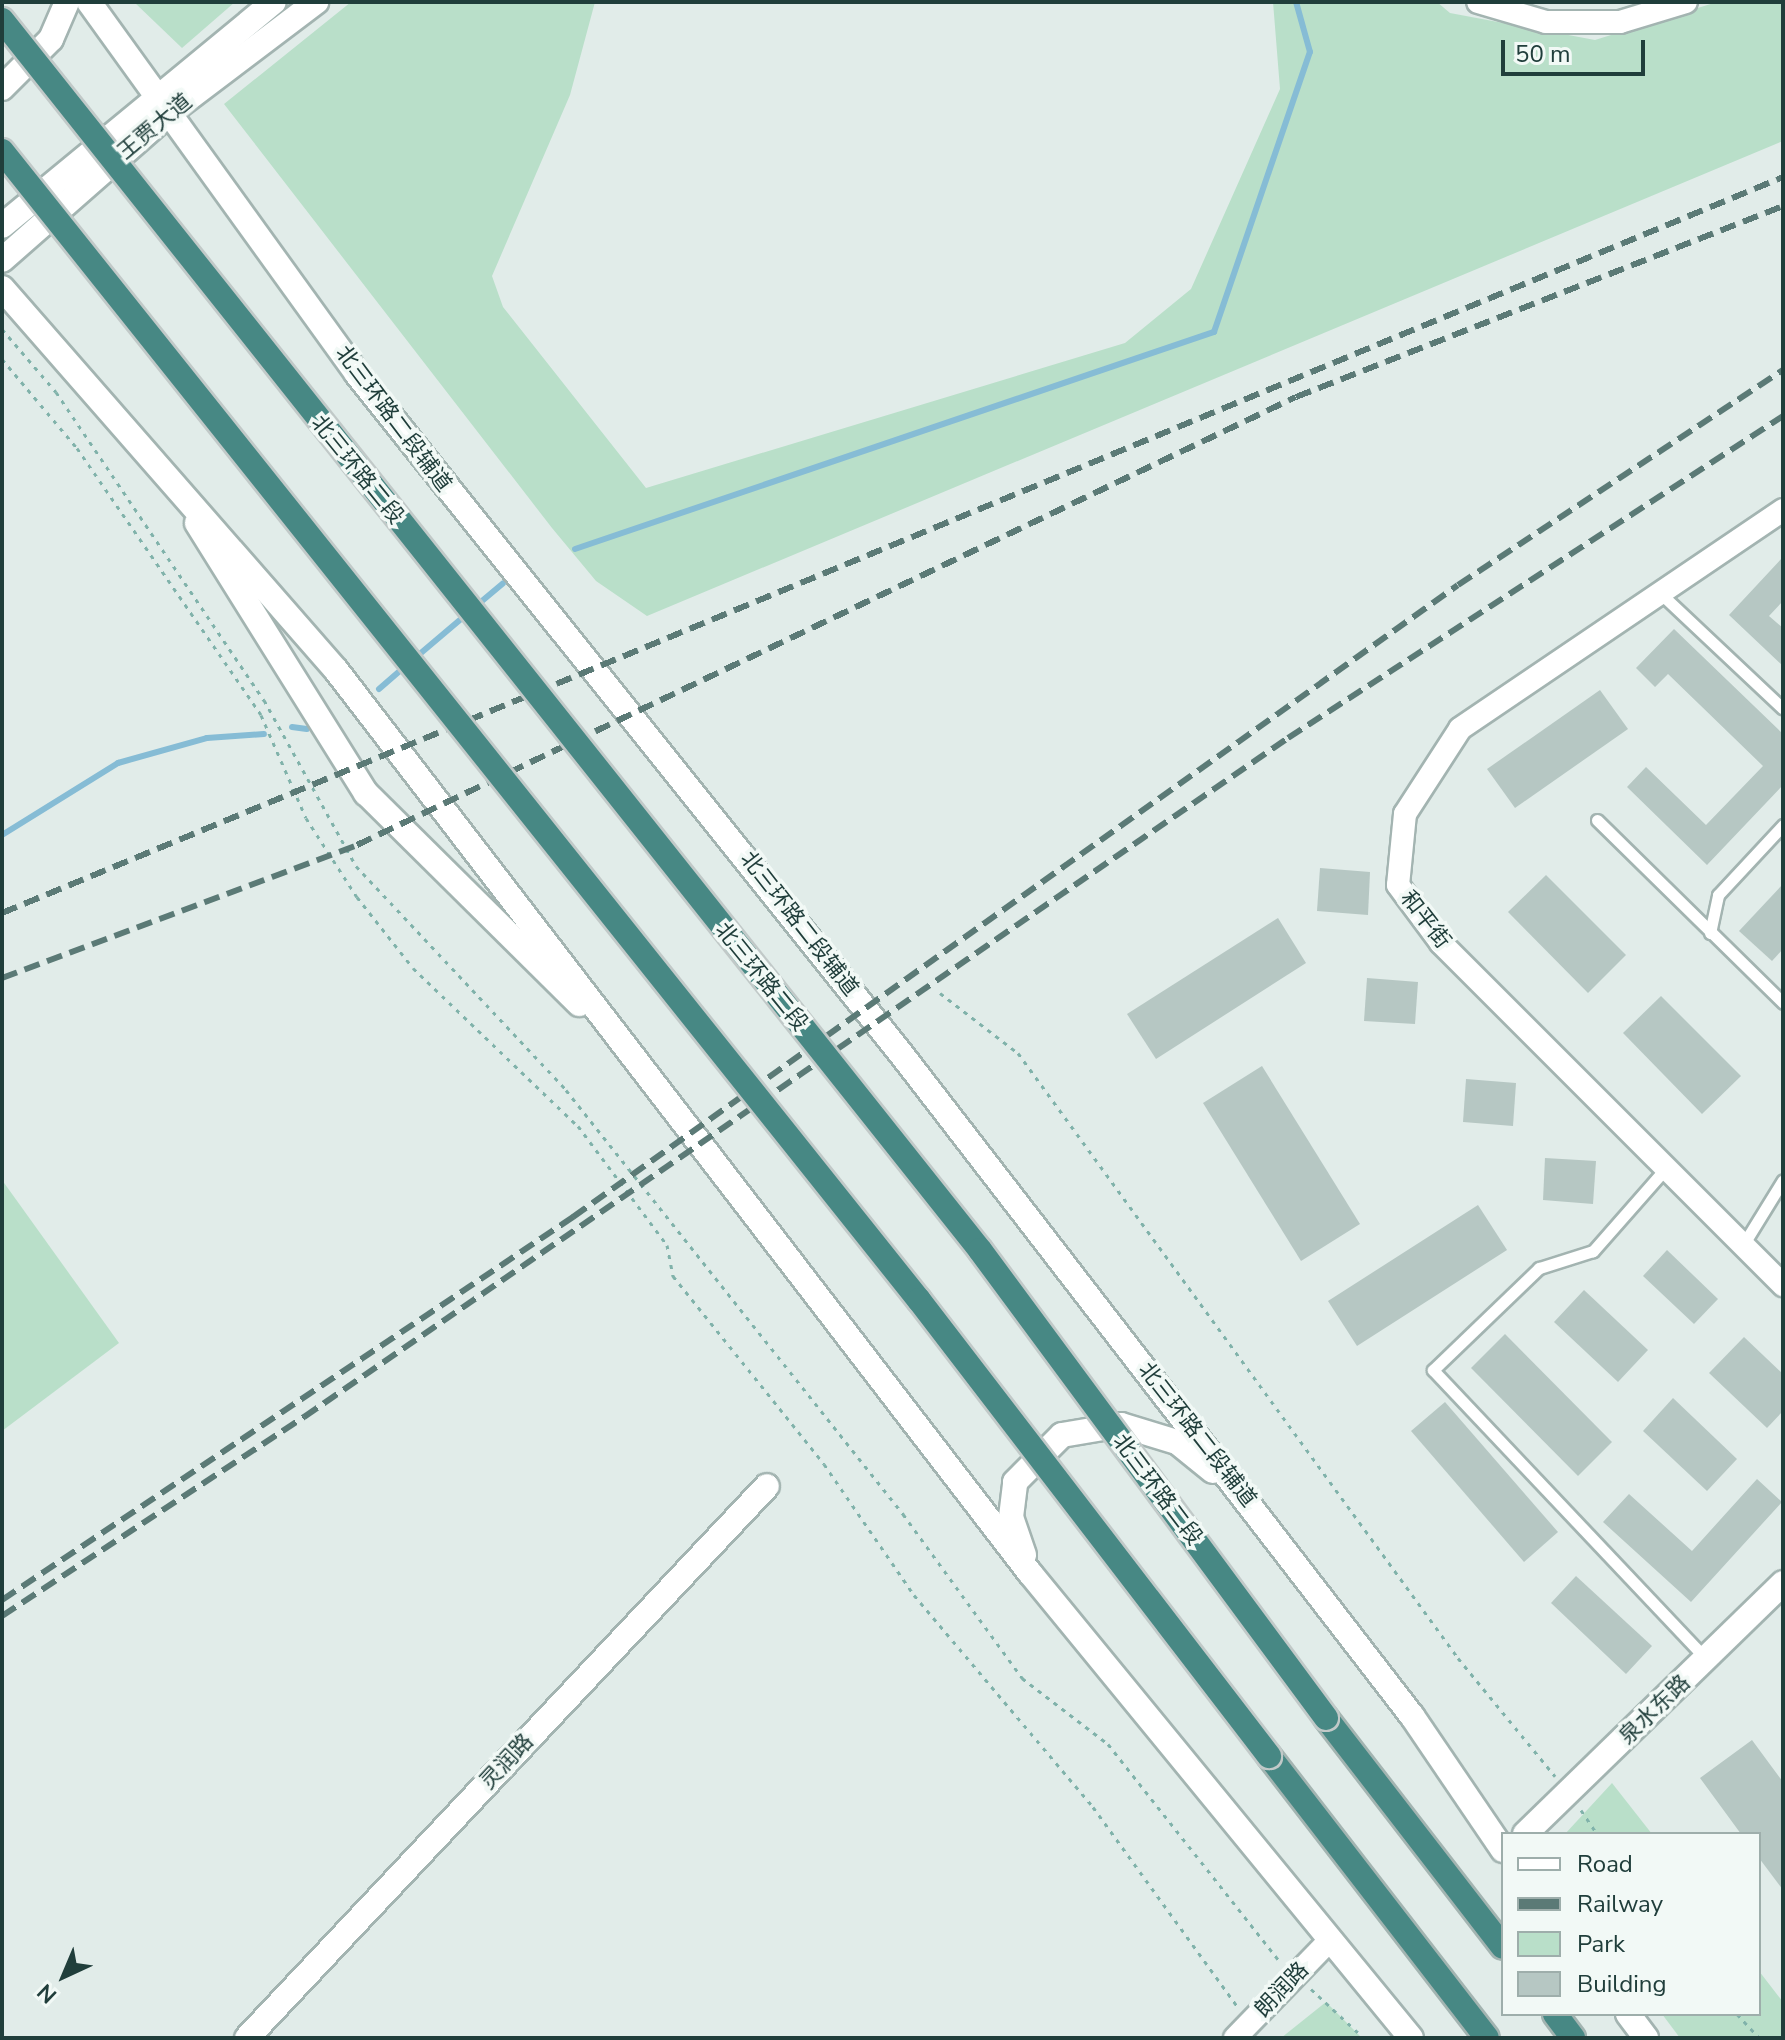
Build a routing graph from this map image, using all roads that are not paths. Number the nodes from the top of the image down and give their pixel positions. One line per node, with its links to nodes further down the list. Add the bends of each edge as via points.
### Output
1 (67, 2): 8 (main road, via 51,39)
2 (89, 2): 9 (main road, 北三环路二段辅道)
3 (274, 2): 9 (main road, 王贾大道)
4 (316, 2): 9 (main road, 王贾大道)
5 (1478, 2): 6 (street, via 1546,22 1620,22)
6 (1686, 2)
7 (2, 20): 37 (highway, 北三环路二段, bridge, via 980,1250 1326,1718)
8 (2, 88)
9 (161, 104): 12 (main road, 王贾大道); 13 (main road, 王贾大道); 30 (main road, 北三环路二段辅道, via 523,588 750,862)
10 (2, 151): 14 (highway, bridge)
11 (2, 170): 14 (highway, bridge)
12 (2, 226)
13 (2, 260)
14 (86, 260): 43 (highway, bridge, via 919,1300)
15 (2, 288): 16 (main road)
16 (163, 466): 24 (main road, via 518,899); 24 (main road, via 366,793)
17 (1783, 510): 18 (street, 和平街)
18 (1659, 592): 19 (lane); 25 (street, 和平街, via 1460,729 1405,814 1398,885 1441,943)
19 (1783, 709)
20 (1597, 820): 22 (lane)
21 (1783, 825): 22 (lane, via 1718,895)
22 (1710, 933): 23 (lane)
23 (1783, 1003)
24 (620, 1043): 31 (main road)
25 (1666, 1168): 27 (street, 和平街); 33 (lane, via 1593,1251 1539,1268 1433,1370)
26 (1783, 1180): 27 (lane)
27 (1743, 1245): 28 (street, 和平街)
28 (1783, 1285)
29 (767, 1486): 41 (main road, 灵润路)
30 (1246, 1498): 31 (main road, via 1177,1442 1121,1425 1062,1435 1015,1482 1011,1517); 35 (main road, 北三环路二段辅道, via 1412,1716)
31 (1030, 1573): 36 (main road)
32 (1783, 1583): 33 (main road, 泉水东路)
33 (1707, 1660): 34 (main road, 泉水东路)
34 (1527, 1832)
35 (1501, 1847)
36 (1328, 1942): 40 (street, 朗润路); 42 (main road)
37 (1501, 1944)
38 (1556, 2016): 44 (highway)
39 (1630, 2016): 45 (main road)
40 (1243, 2030)
41 (247, 2038)
42 (1411, 2038)
43 (1487, 2038)
44 (1573, 2038)
45 (1646, 2038)

